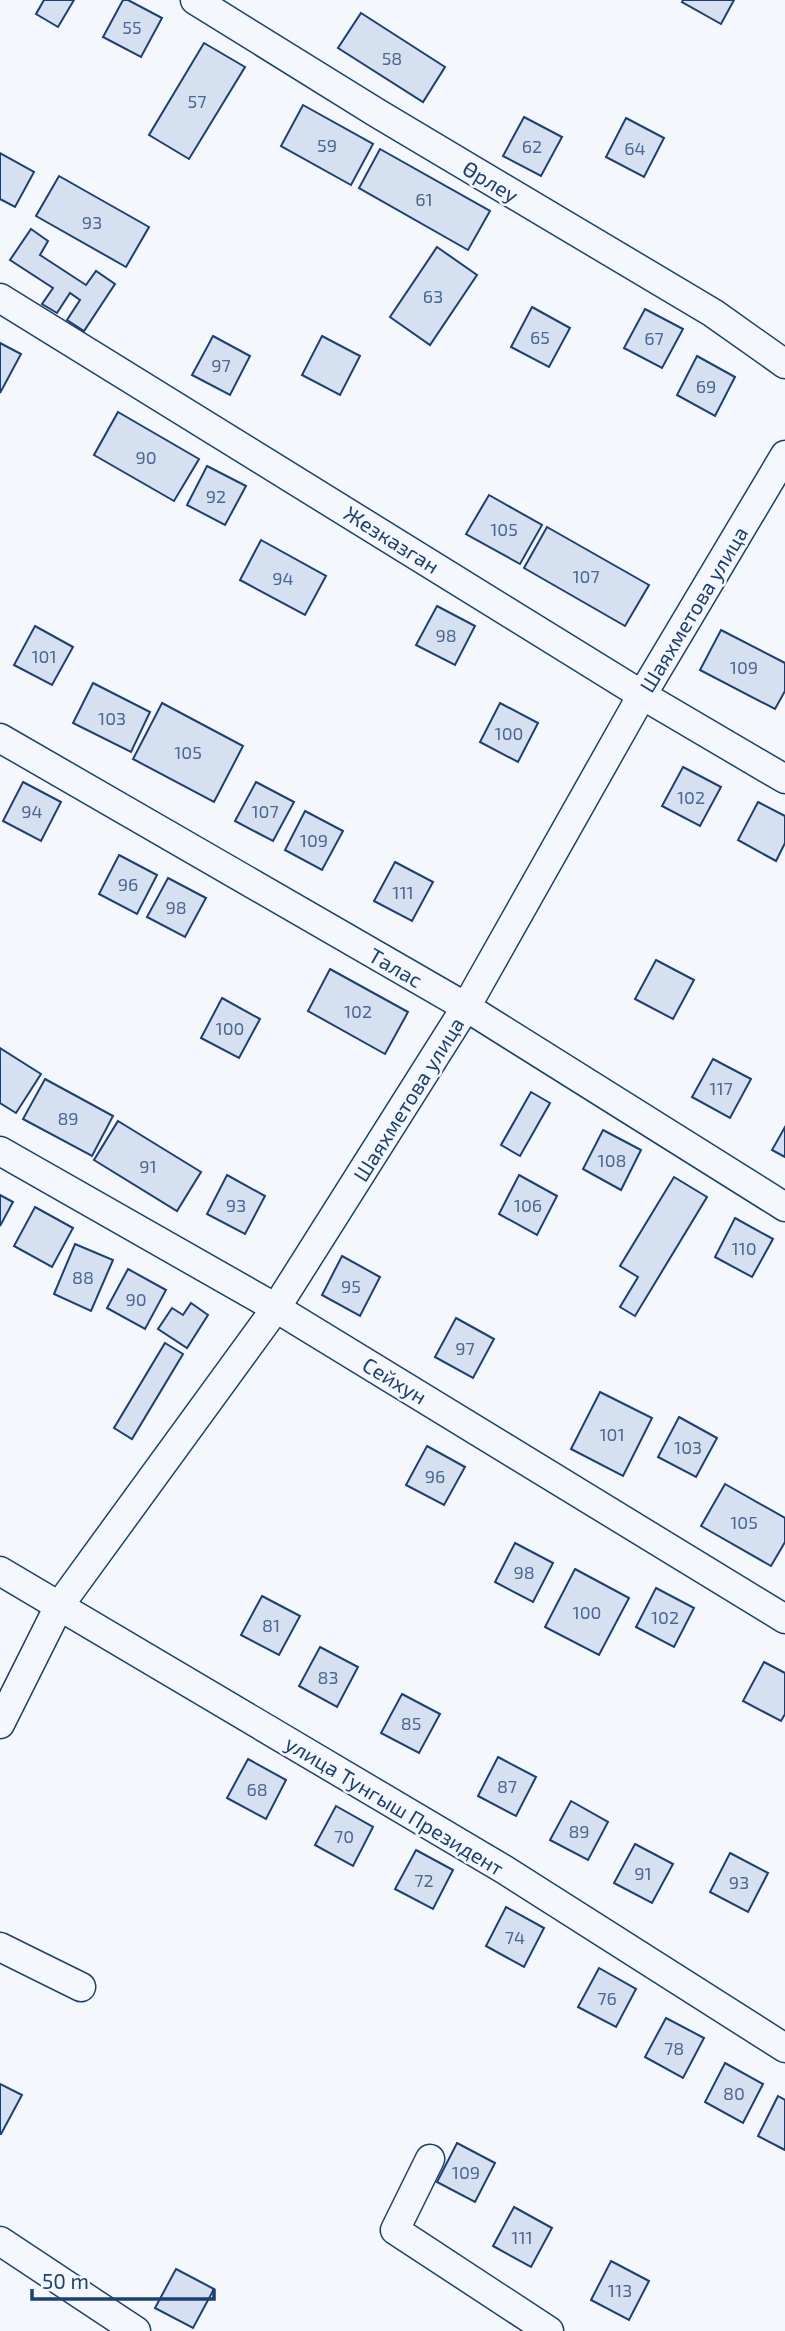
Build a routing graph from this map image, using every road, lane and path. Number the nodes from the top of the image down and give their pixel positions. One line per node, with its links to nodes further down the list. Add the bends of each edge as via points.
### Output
1 (195, 0): 3 (street, Өрлеу, via 713,313)
2 (0, 298): 5 (street, Жезказган)
3 (785, 363)
4 (785, 455): 5 (street, Шаяхметова улица)
5 (642, 695): 7 (street, Жезказган); 8 (street, Шаяхметова улица)
6 (0, 738): 8 (street, Талас)
7 (785, 779)
8 (466, 1007): 10 (street, Талас); 11 (street, Шаяхметова улица)
9 (0, 1151): 11 (street, Сейхун)
10 (785, 1207)
11 (276, 1308): 13 (street, Шаяхметова улица); 14 (street, Сейхун)
12 (0, 1571): 13 (street, улица Тунгыш Президент)
13 (59, 1606): 15 (street, Шаяхметова улица); 18 (street, улица Тунгыш Президент, via 505,1870)
14 (785, 1619)
15 (0, 1724)
16 (0, 1947): 17 (street)
17 (81, 1987)
18 (785, 2048)
19 (430, 2159): 22 (street, via 395,2230)
20 (0, 2241): 21 (street)
21 (136, 2331)
22 (550, 2331)

